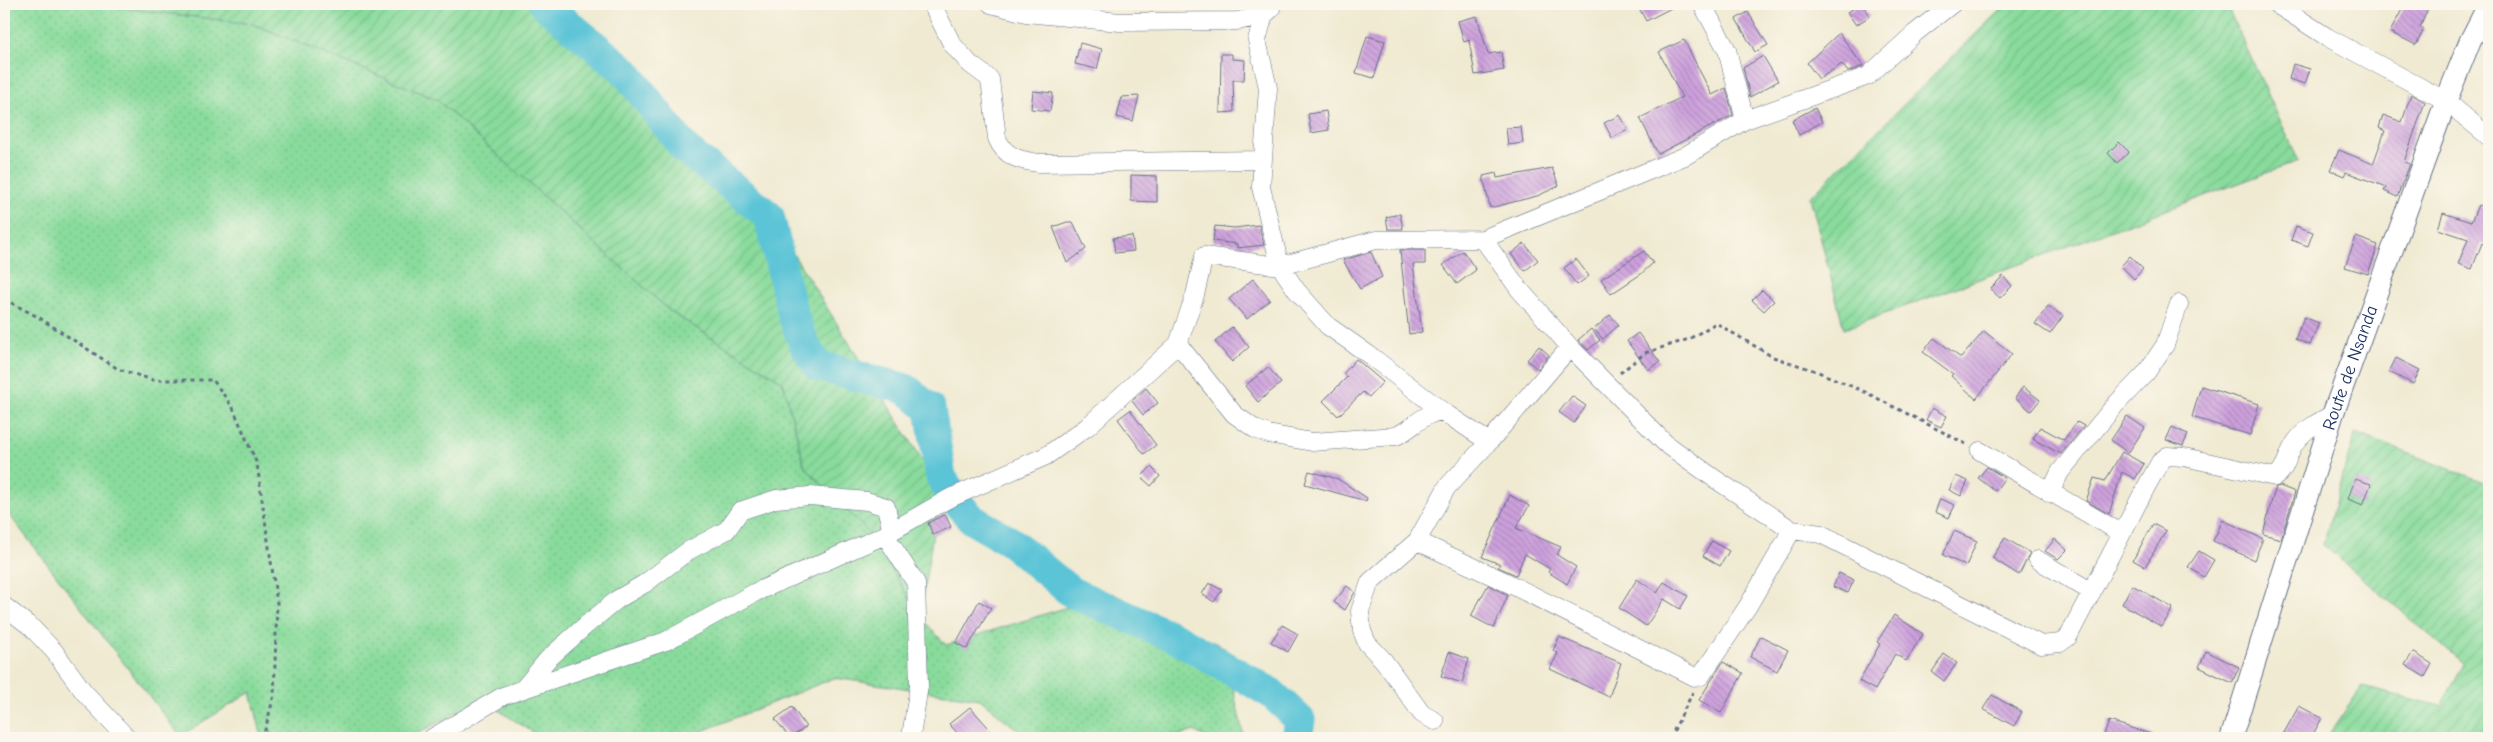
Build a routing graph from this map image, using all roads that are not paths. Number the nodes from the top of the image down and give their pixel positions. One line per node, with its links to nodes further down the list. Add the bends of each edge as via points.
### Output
1 (932, 4): 12 (street, via 952,44 970,64 990,79 997,138 1000,148 1008,155 1039,163)
2 (991, 4): 8 (street, via 1026,13 1120,22 1236,21)
3 (1276, 4): 8 (street)
4 (1702, 4): 10 (street, via 1727,50)
5 (1952, 4): 10 (street, via 1868,76)
6 (2276, 4): 9 (street, via 2327,37)
7 (2489, 4): 9 (street, Route de Nsanda)
8 (1265, 10): 12 (street, via 1257,40 1268,88)
9 (2446, 101): 11 (street); 19 (street, Route de Nsanda)
10 (1745, 120): 13 (street, via 1685,156)
11 (2489, 137)
12 (1263, 160): 14 (street, via 1261,187)
13 (1483, 239): 14 (street, via 1376,240); 17 (street, via 1519,290)
14 (1280, 266): 16 (street, via 1204,256); 18 (street, via 1328,326)
15 (2179, 304): 22 (street, via 2165,345 2060,472)
16 (1178, 344): 18 (street, via 1234,414 1268,434 1312,442 1396,436 1429,413); 25 (street, via 1078,433 1046,456 955,496)
17 (1570, 347): 20 (street); 23 (street, via 1665,443)
18 (1442, 411): 20 (street)
19 (2333, 414): 24 (street, via 2295,442 2282,473 2275,477 2167,456 2160,462); 35 (street, Route de Nsanda)
20 (1489, 442): 26 (street, via 1447,487)
21 (1980, 451): 22 (street)
22 (2050, 493): 24 (street)
23 (1792, 530): 26 (street, via 1748,606 1701,676 1695,677 1508,583); 28 (street, via 1821,534 2042,645 2060,643 2068,637)
24 (2121, 533): 28 (street)
25 (889, 534): 30 (street, via 756,592 666,641); 30 (street, via 886,506 866,501 810,496 776,499 740,511 727,530 688,551 598,615 548,659); 34 (street, via 916,583 919,686)
26 (1416, 541): 31 (street, via 1370,582 1360,611 1367,643 1384,661 1418,710)
27 (2038, 560): 28 (street)
28 (2092, 592)
29 (4, 606): 32 (street, via 54,651 84,692)
30 (523, 690): 33 (street, via 503,696)
31 (1434, 721)
32 (127, 738)
33 (432, 738)
34 (912, 738)
35 (2231, 738)

